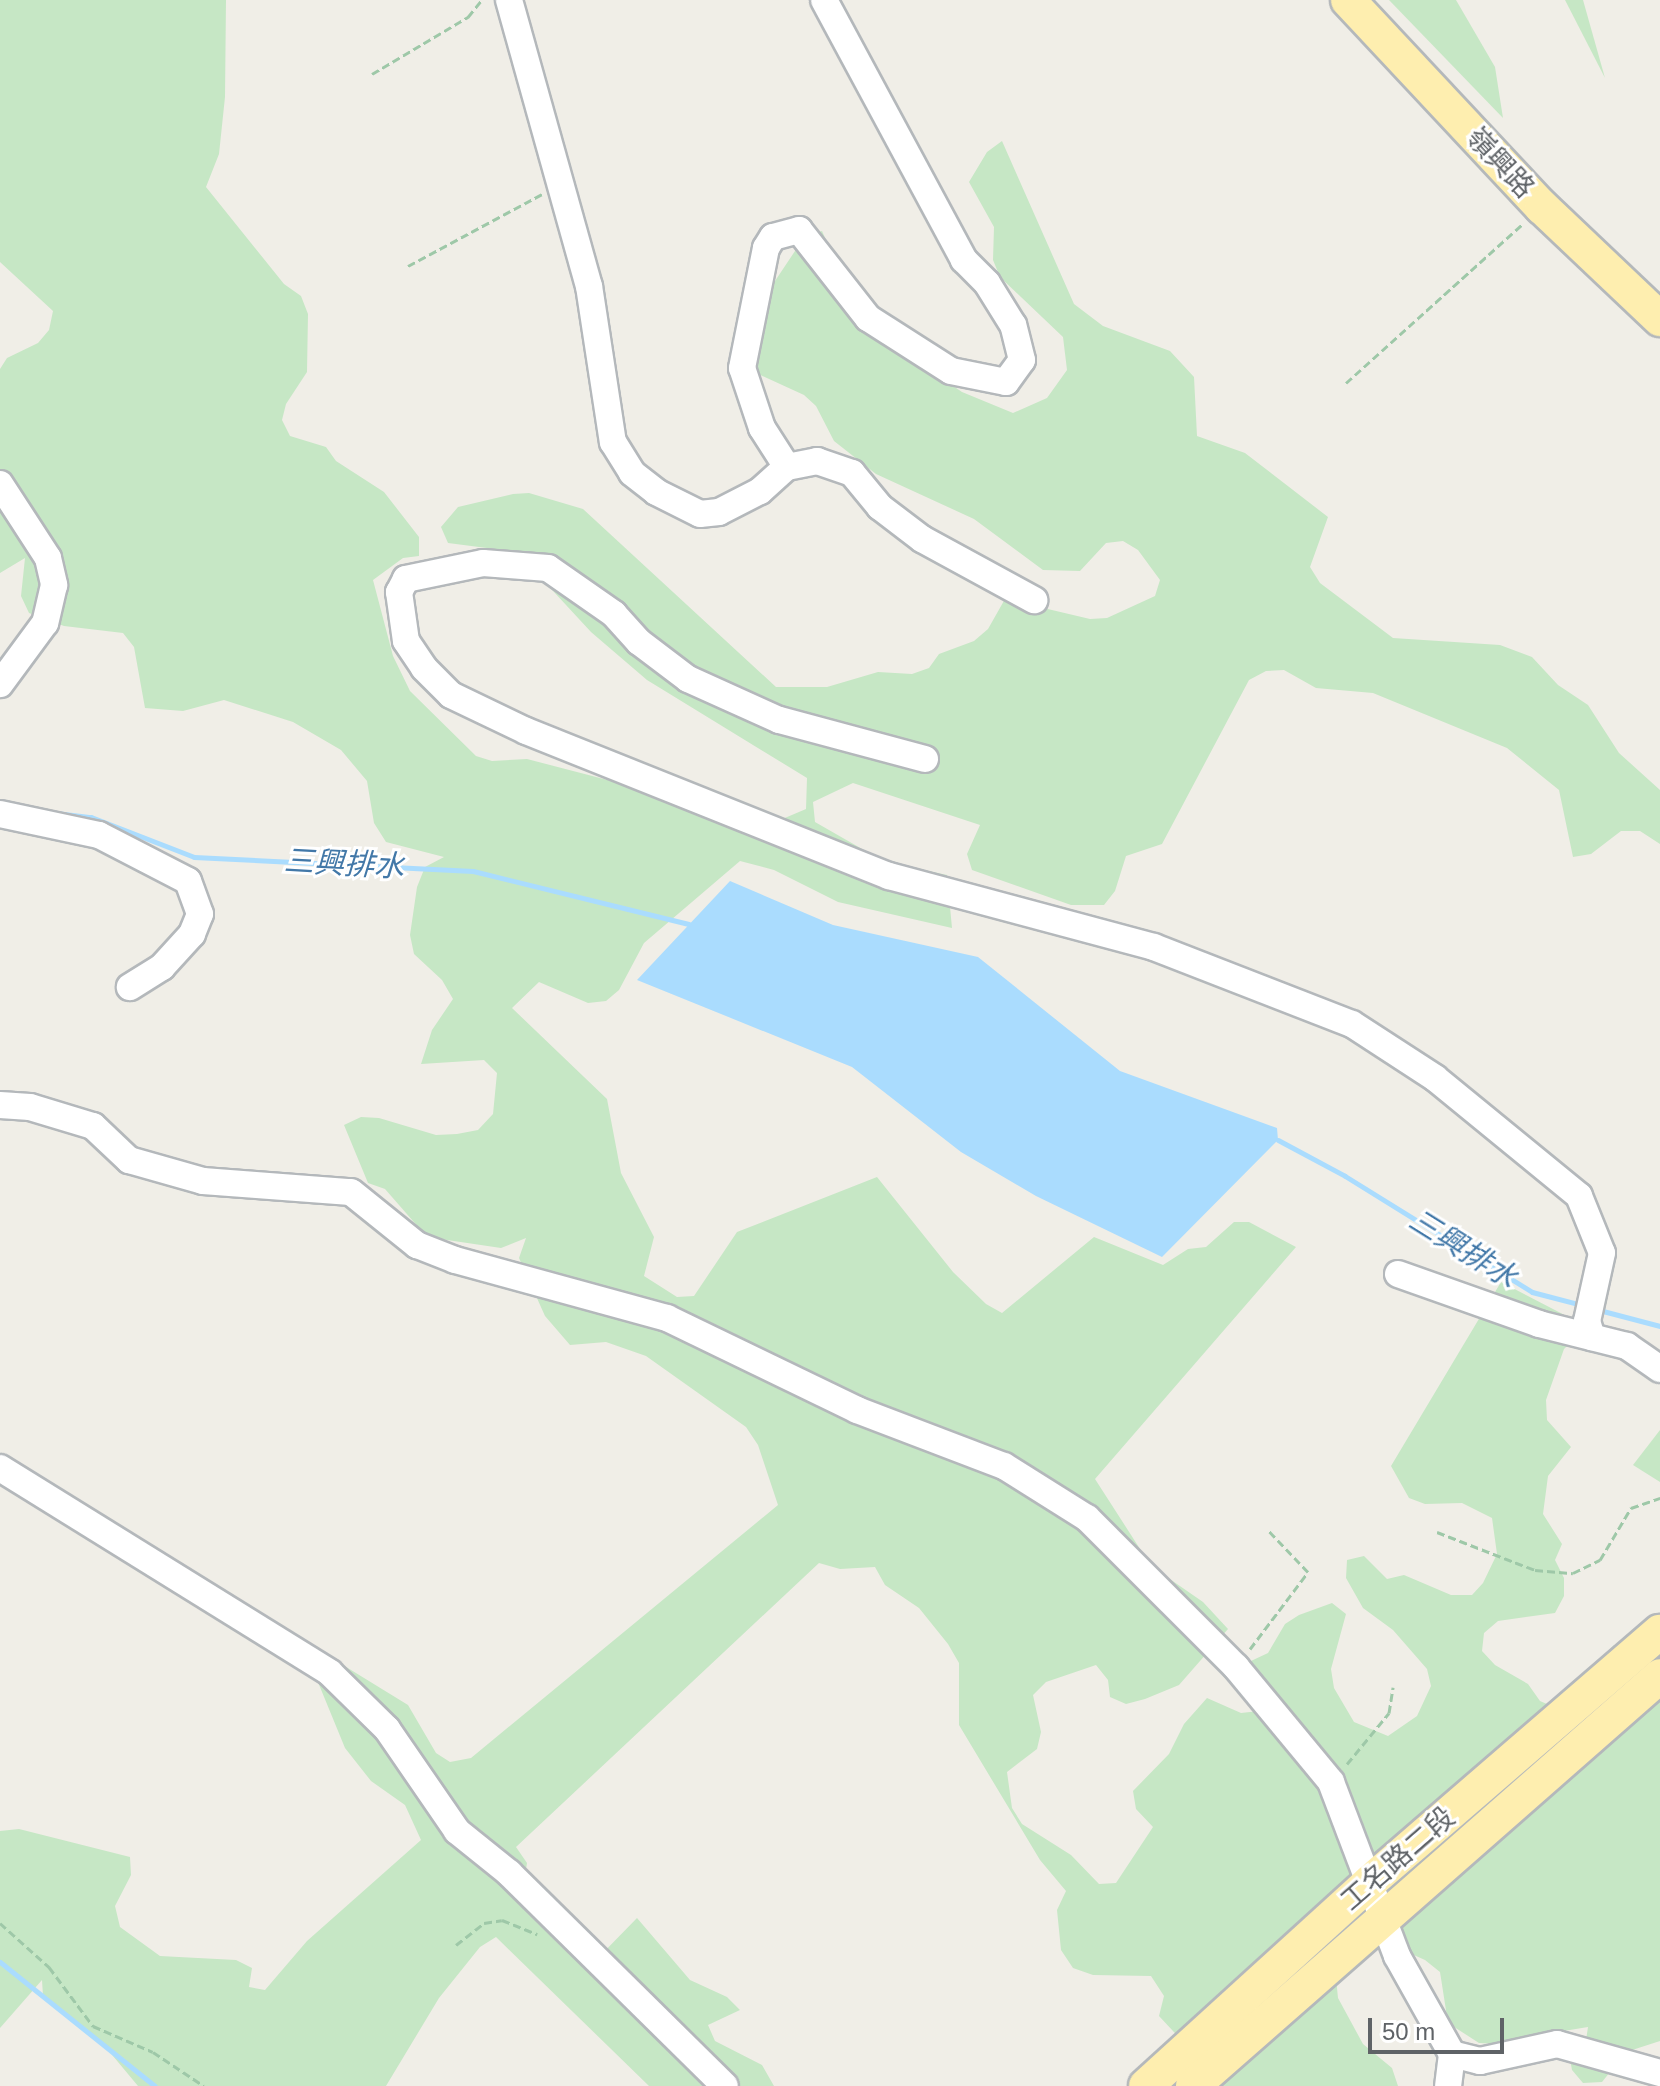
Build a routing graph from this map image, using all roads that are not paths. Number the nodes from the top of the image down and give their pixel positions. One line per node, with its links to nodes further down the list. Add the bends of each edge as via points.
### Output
1 (509, 0): 5 (lane, via 589,286 613,442 632,473 700,514 719,512 760,491)
2 (824, 0): 5 (lane, via 964,260 987,283 1013,325 1022,360 1006,382 951,371 926,358 868,318 814,243 799,230 786,231 766,248 742,368 762,428)
3 (1348, 0): 4 (main road, 嶺興路, via 1542,207)
4 (1660, 319)
5 (787, 467): 7 (lane, via 817,461 852,473 880,507 922,539)
6 (0, 484): 8 (lane, via 48,558 54,585 45,623)
7 (1034, 600)
8 (0, 684)
9 (925, 759): 14 (lane, via 779,720 688,679 639,642 614,614 548,568 483,563 406,579 399,592 406,641 424,668 451,695 526,731 889,876 1154,947 1352,1024 1435,1078 1579,1196 1602,1253 1587,1321)
10 (0, 814): 11 (lane, via 99,835 188,881 200,914 192,934 162,967)
11 (130, 987)
12 (0, 1105): 19 (lane, via 30,1107 93,1126 129,1160 203,1181 351,1192 417,1245 667,1318 857,1410 1004,1466 1087,1518 1236,1667 1331,1782)
13 (1398, 1274): 14 (lane)
14 (1592, 1337): 15 (lane, via 1627,1346)
15 (1660, 1369)
16 (0, 1468): 23 (lane, via 330,1673 387,1729 457,1831 509,1873)
17 (1657, 1635): 19 (main road, 工名路二段)
18 (1660, 1676): 20 (main road, 工名路二段)
19 (1370, 1882): 20 (lane); 24 (main road, 工名路二段)
20 (1381, 1918): 21 (lane); 25 (main road, 工名路二段)
21 (1452, 2054): 22 (lane, via 1480,2061 1557,2044); 26 (lane)
22 (1660, 2073)
23 (725, 2086)
24 (1146, 2086)
25 (1193, 2086)
26 (1448, 2086)

